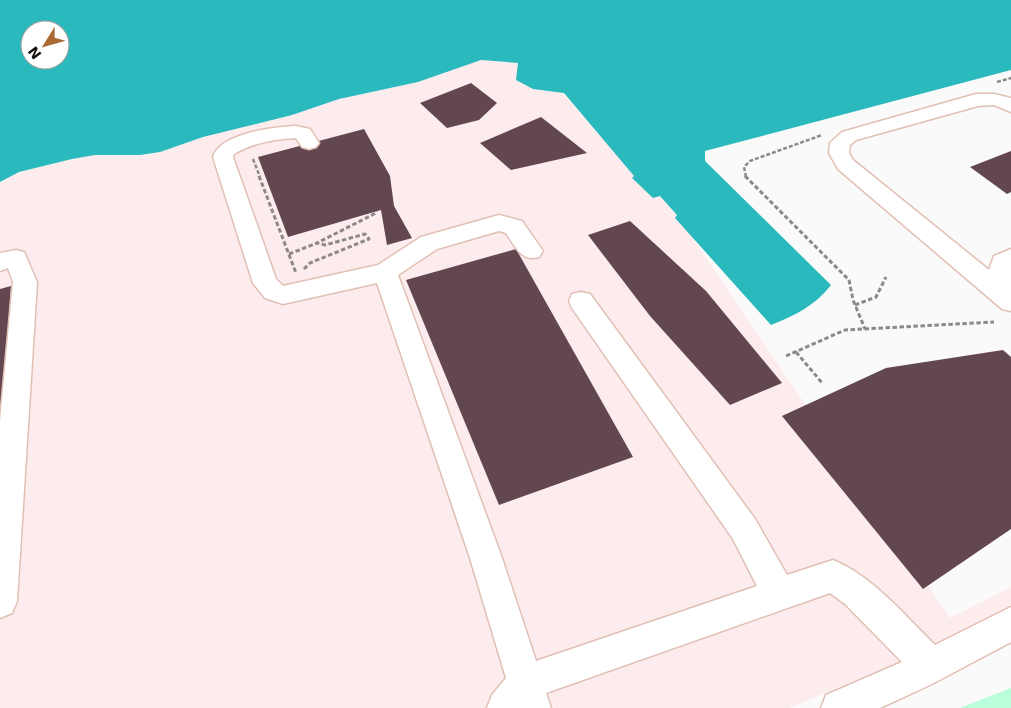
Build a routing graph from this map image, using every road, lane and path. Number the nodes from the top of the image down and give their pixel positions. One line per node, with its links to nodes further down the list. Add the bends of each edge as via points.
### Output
1 (1011, 106): 12 (street, via 990,98 976,100 849,136 840,143 845,164)
2 (309, 143): 10 (street, via 302,133 286,132 234,145 225,151 223,157 264,283 283,295)
3 (253, 159): 7 (path)
4 (376, 212): 5 (path)
5 (317, 243): 7 (path); 7 (path, via 326,245 365,234 369,238 310,263 297,275)
6 (531, 252): 10 (street, via 514,227 499,223 428,243)
7 (289, 254)
8 (1011, 257): 12 (street, via 1002,262)
9 (0, 262): 20 (street, via 16,258 24,282)
10 (385, 272): 23 (street, via 486,558)
11 (886, 277): 14 (path, via 876,297)
12 (1004, 296)
13 (581, 301): 19 (street, via 744,529)
14 (855, 305)
15 (994, 322): 16 (path, via 845,330)
16 (796, 352): 17 (path); 18 (path)
17 (786, 356)
18 (823, 384)
19 (780, 595): 22 (street, via 834,576 857,592); 23 (street)
20 (0, 600)
21 (1011, 624): 22 (street)
22 (931, 666): 24 (street)
23 (521, 700)
24 (839, 708)

